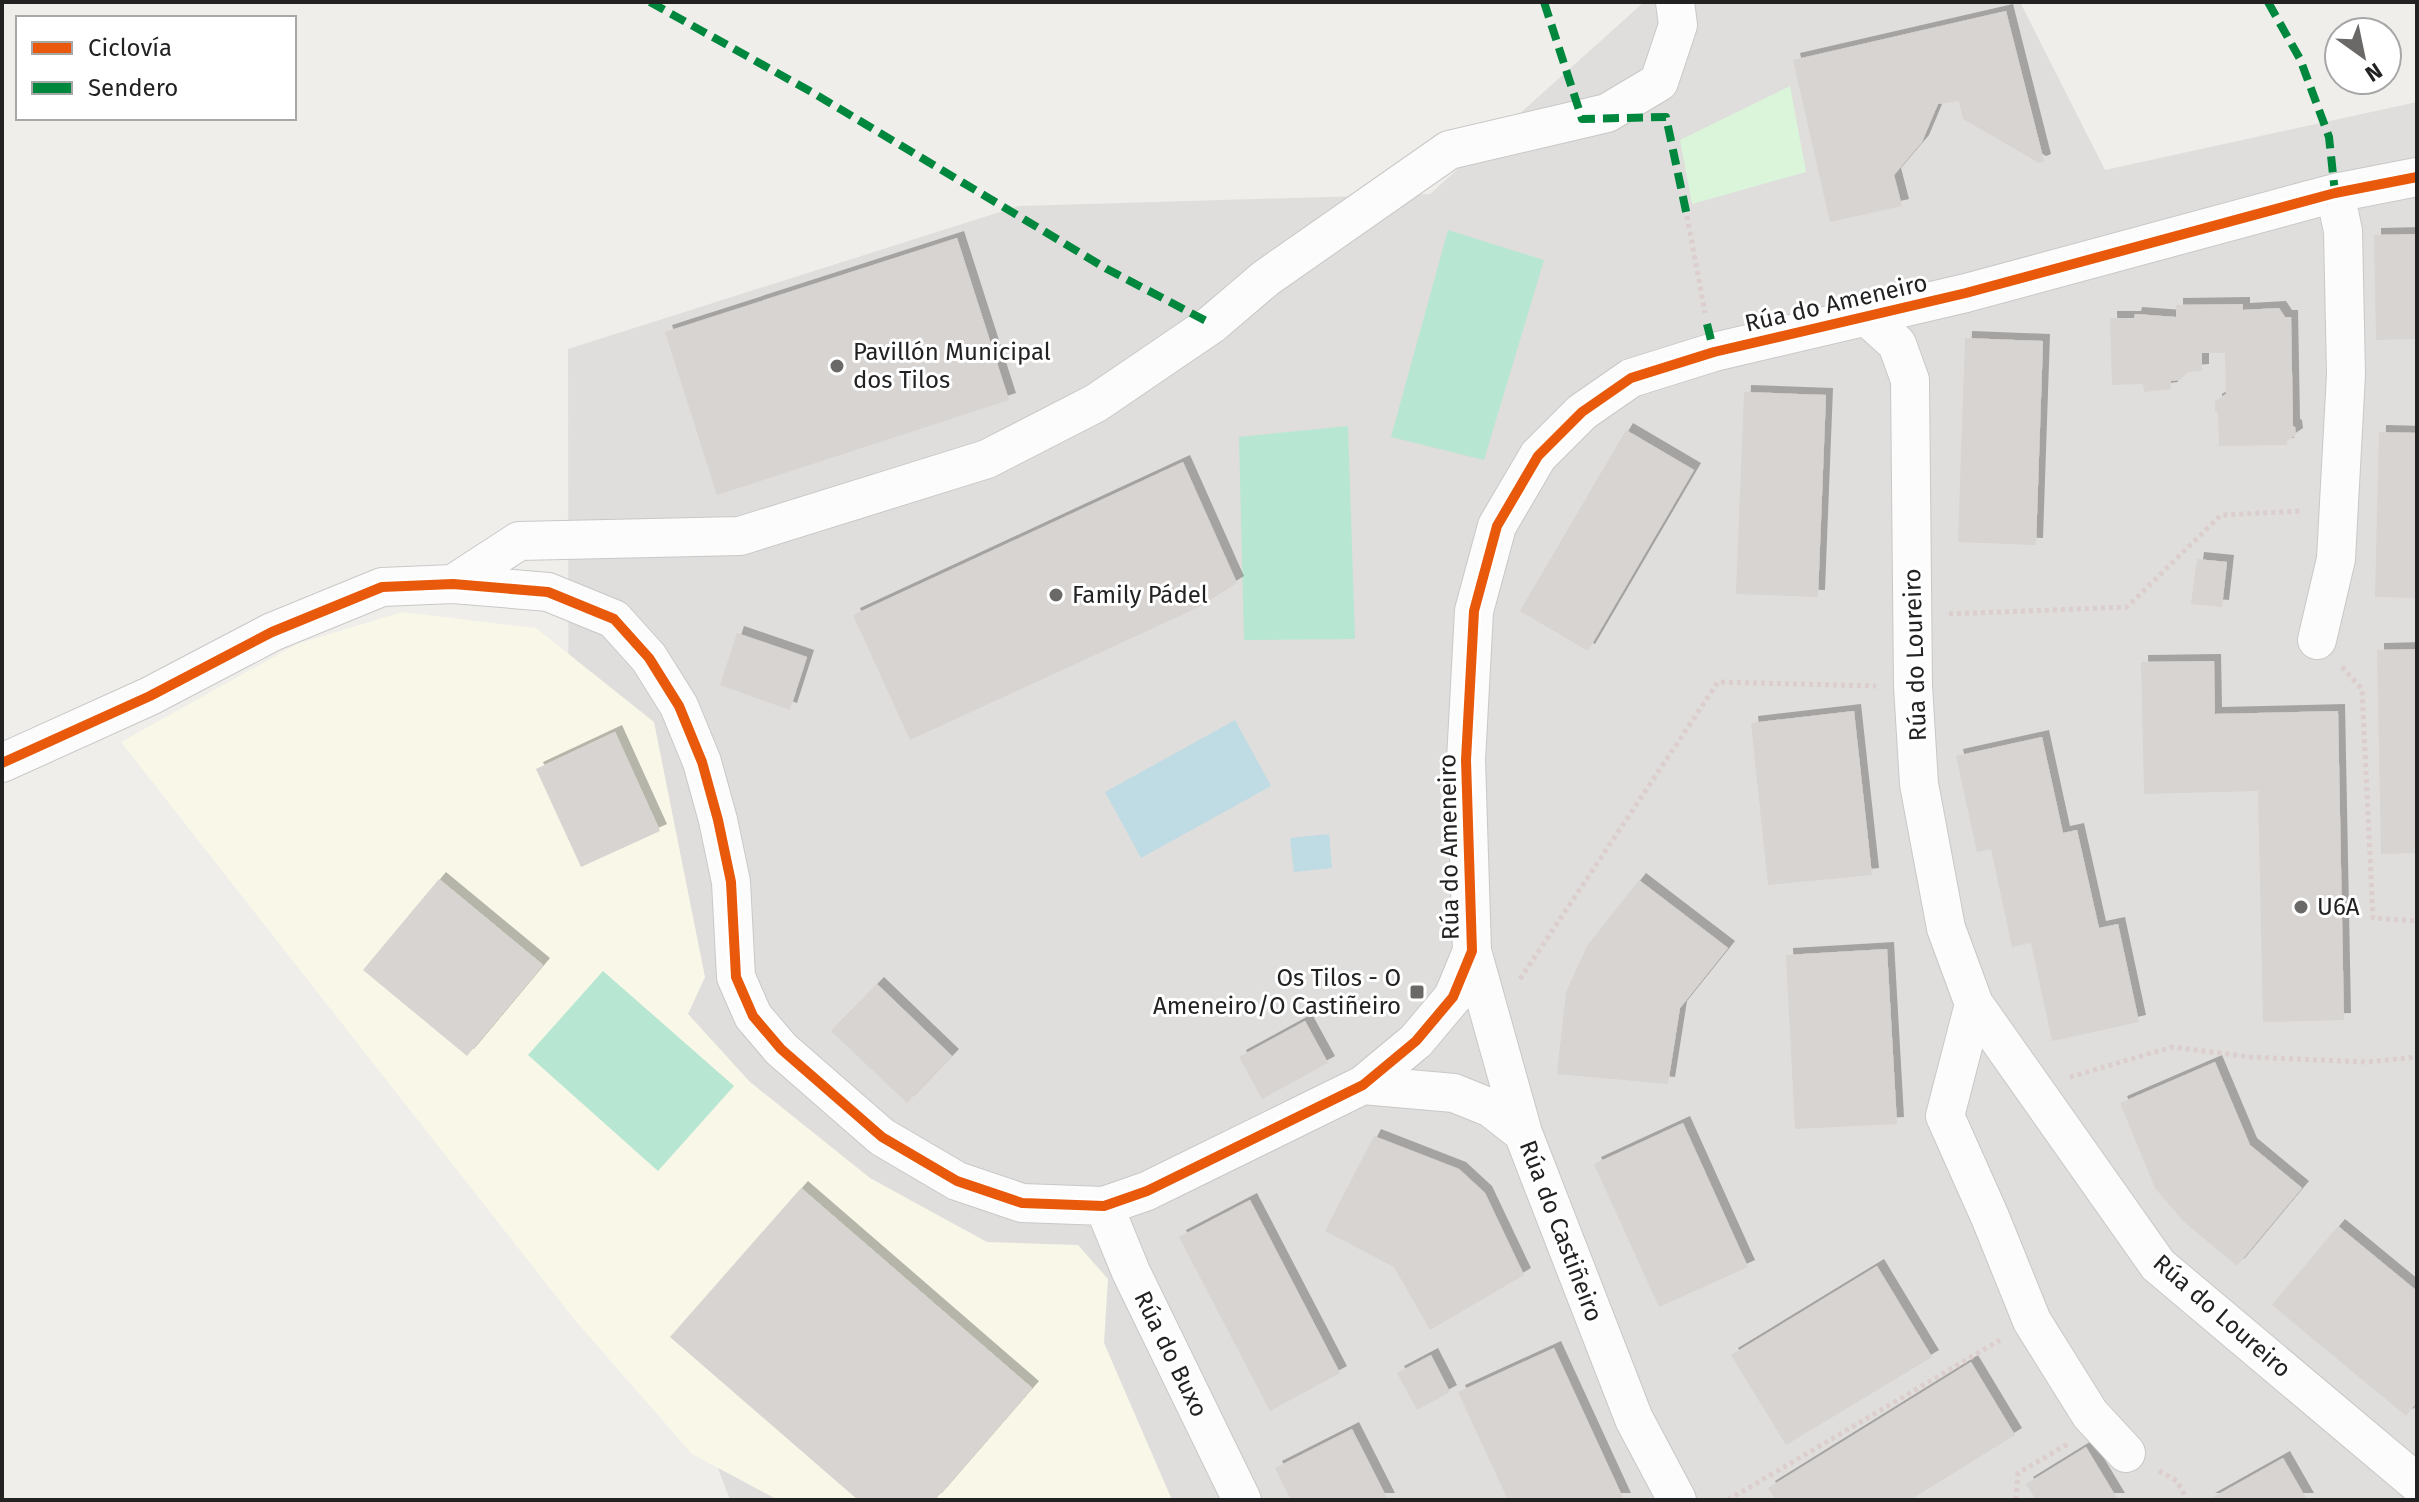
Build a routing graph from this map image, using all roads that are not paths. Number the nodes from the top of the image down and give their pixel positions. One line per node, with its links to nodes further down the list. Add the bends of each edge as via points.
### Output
1 (1675, 2): 5 (street, via 1678,25 1659,82 1607,113 1449,150 1096,403 987,459 740,536 519,541)
2 (2417, 177): 3 (street, Rúa do Ameneiro)
3 (2335, 193): 4 (street, Rúa do Ameneiro, via 1966,293); 6 (street, via 2343,231 2346,374 2336,559)
4 (1865, 315): 8 (street, Rúa do Ameneiro, via 1631,378 1582,412 1538,456 1497,526 1474,611 1466,760); 9 (street, Rúa do Loureiro, via 1897,344 1910,380 1919,784 1946,928)
5 (453, 584): 7 (street, Rúa do Ameneiro, via 382,587 272,632 150,696); 12 (street, Rúa do Ameneiro, via 548,592 614,619 649,658 679,706 718,820 731,882 736,977 753,1016 781,1049 882,1137 957,1181 1022,1203)
6 (2317, 640)
7 (2, 763)
8 (1472, 951): 10 (street, Rúa do Ameneiro, via 1453,997 1416,1041); 11 (street, Rúa do Castiñeiro)
9 (1974, 1004): 13 (street, via 1945,1116 2032,1321 2090,1414); 14 (street, Rúa do Loureiro, via 2158,1265)
10 (1363, 1085): 11 (street, via 1454,1093 1491,1108); 12 (street, Rúa do Ameneiro, via 1147,1191)
11 (1523, 1133): 16 (street, Rúa do Castiñeiro, via 1634,1419)
12 (1104, 1206): 15 (street, Rúa do Buxo)
13 (2126, 1453)
14 (2417, 1483)
15 (1242, 1500)
16 (1677, 1500)

